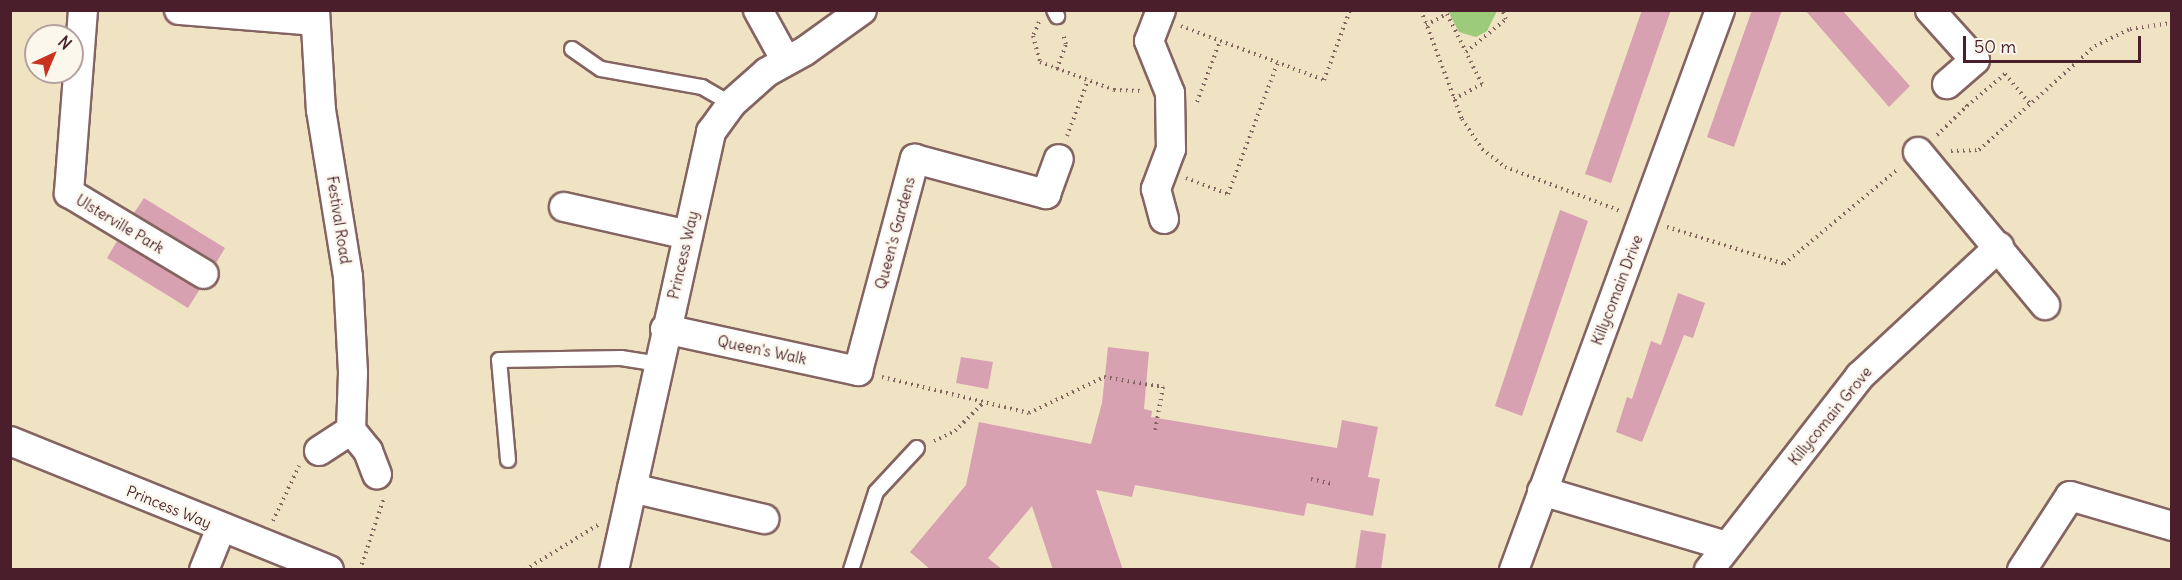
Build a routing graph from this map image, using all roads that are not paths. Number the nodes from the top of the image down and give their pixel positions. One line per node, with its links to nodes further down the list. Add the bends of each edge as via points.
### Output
1 (83, 10): 19 (street, Ulsterville Park, via 69,193)
2 (179, 10): 8 (street)
3 (758, 10): 10 (street)
4 (862, 10): 10 (street, Princess Way)
5 (1720, 10): 31 (street, Killycomain Drive)
6 (1930, 10): 11 (street, via 1975,60)
7 (1160, 14): 16 (street, via 1149,41 1170,93 1171,149 1156,189)
8 (315, 16): 24 (street, Festival Road, via 321,110 348,277 353,373)
9 (572, 49): 12 (lane, via 601,69 702,87)
10 (786, 61): 12 (street, Princess Way)
11 (1947, 84)
12 (731, 104): 17 (street, Princess Way, via 711,132)
13 (1918, 152): 18 (street)
14 (1059, 159): 23 (street, Queen's Gardens, via 1046,194 915,159)
15 (564, 207): 17 (street)
16 (1164, 219)
17 (688, 235): 21 (street, Princess Way)
18 (1999, 248): 20 (street); 35 (street, Killycomain Grove, via 1860,376)
19 (204, 274)
20 (2045, 305)
21 (665, 329): 22 (street, Princess Way); 23 (street, Queen's Walk)
22 (658, 364): 28 (lane, via 621,358 499,360); 30 (street, Princess Way)
23 (858, 371)
24 (351, 430): 27 (street); 29 (street, via 368,451)
25 (10, 441): 34 (street, Princess Way)
26 (917, 448): 39 (lane, via 876,492)
27 (319, 451)
28 (508, 460)
29 (377, 474)
30 (632, 488): 32 (street); 38 (street, Princess Way)
31 (1542, 491): 35 (street); 40 (street, Killycomain Drive)
32 (764, 519)
33 (2172, 526): 42 (street, via 2070,496)
34 (221, 528): 36 (street); 37 (street, Princess Way)
35 (1727, 546): 41 (street, Killycomain Grove)
36 (204, 570)
37 (328, 570)
38 (614, 570)
39 (851, 570)
40 (1514, 570)
41 (1709, 570)
42 (2022, 570)

